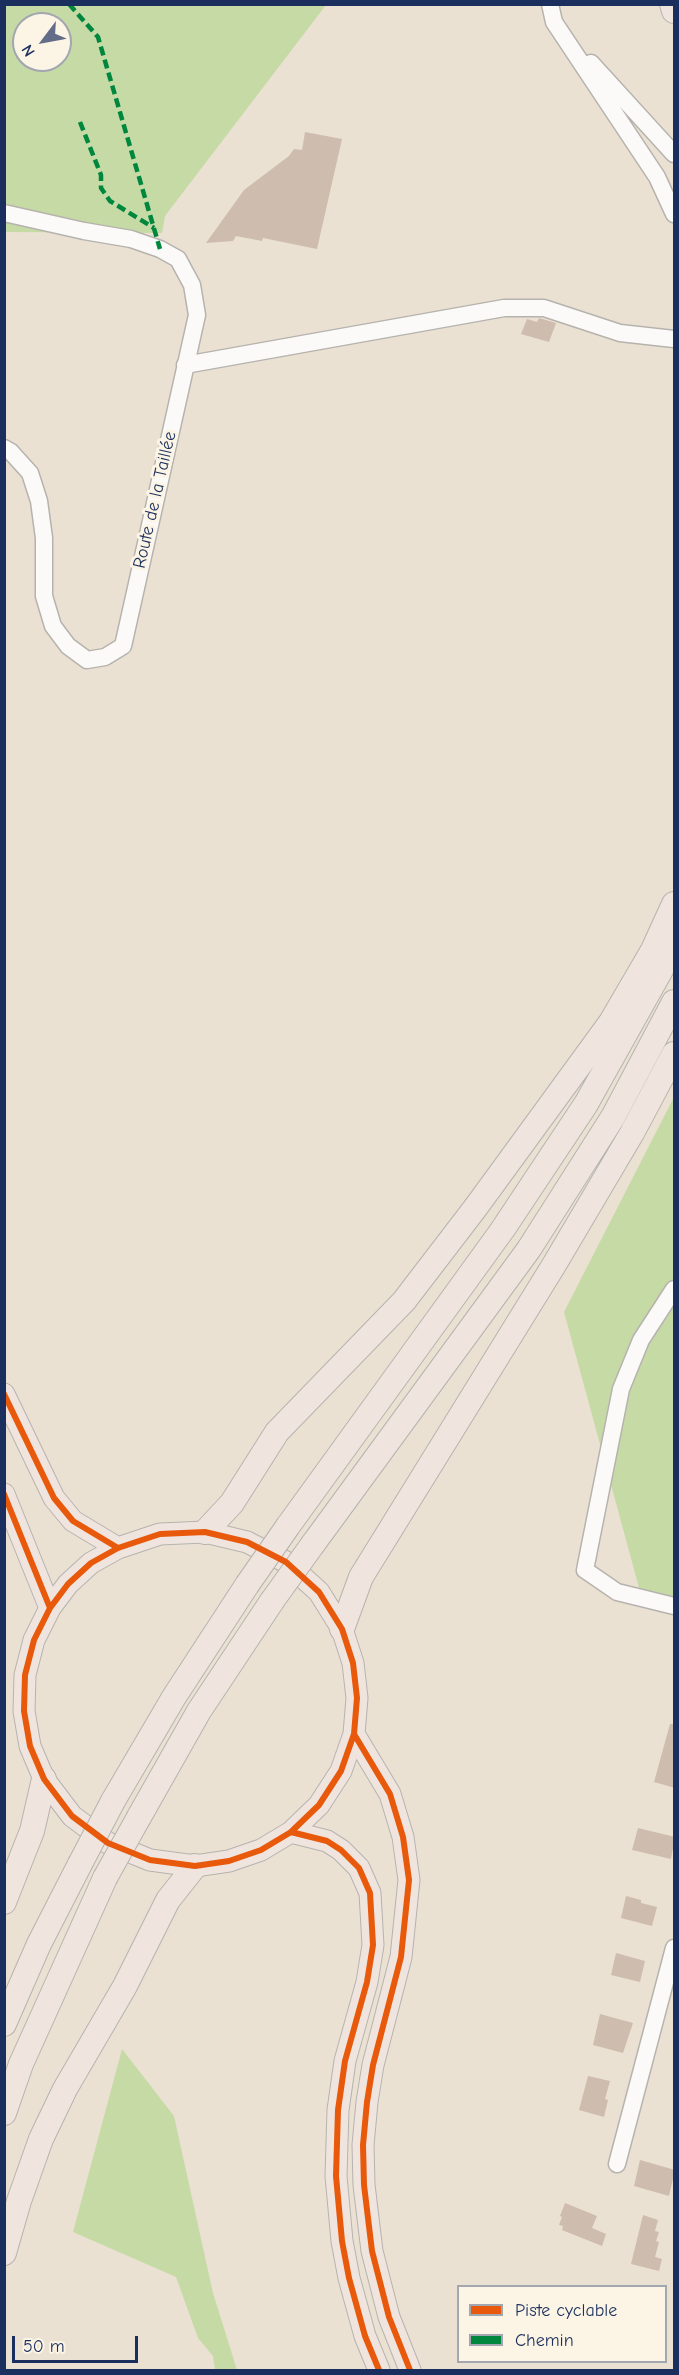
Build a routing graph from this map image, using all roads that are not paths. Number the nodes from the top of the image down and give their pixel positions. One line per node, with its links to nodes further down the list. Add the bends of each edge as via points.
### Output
1 (550, 4): 4 (street)
2 (672, 4): 3 (highway)
3 (675, 12)
4 (554, 22): 5 (street); 7 (street, via 657,177)
5 (675, 154)
6 (4, 213): 9 (street, Route de la Taillée, via 131,238 178,259 192,285 197,315)
7 (675, 214)
8 (675, 339): 9 (street, via 620,333 543,308 504,308)
9 (185, 365): 10 (street, Route de la Taillée, via 123,646 105,657 87,660 68,646 53,626 44,596 44,538 39,501 30,473)
10 (4, 448)
11 (675, 904): 18 (highway, via 611,1022 476,1207 404,1301 277,1432 232,1503)
12 (675, 939): 29 (highway, bridge, via 586,1104 503,1229 247,1585 174,1697 80,1864)
13 (675, 1002): 30 (highway, bridge, via 613,1117 529,1249 272,1601 200,1711 105,1878 21,2064)
14 (675, 1054): 22 (highway, via 560,1255 361,1577)
15 (675, 1289): 20 (street, via 641,1340 621,1389 585,1570 617,1592)
16 (4, 1394): 19 (main road, via 54,1498 73,1521)
17 (4, 1494): 21 (main road)
18 (205, 1532): 19 (main road, via 160,1534); 22 (main road, via 248,1542 286,1562 319,1592)
19 (118, 1548): 21 (main road, via 68,1584)
20 (675, 1606)
21 (50, 1608): 24 (main road, via 34,1640 25,1675 24,1711 30,1746)
22 (342, 1629): 23 (main road, via 353,1663 357,1698)
23 (354, 1734): 25 (main road, via 341,1771 319,1805); 34 (main road, via 390,1794 403,1837 409,1880 401,1956 373,2065 363,2155 372,2252 389,2317)
24 (44, 1779): 26 (main road, via 72,1816 108,1843 150,1860); 27 (highway, via 32,1831)
25 (291, 1832): 26 (main road, via 261,1850 229,1861); 33 (main road, via 327,1841 342,1850 359,1868 370,1893 373,1945 345,2061 338,2110 336,2176 349,2278)
26 (195, 1866): 32 (highway, via 168,1900 65,2089 42,2139)
27 (4, 1902)
28 (675, 1948): 31 (street)
29 (4, 2024)
30 (4, 2113)
31 (617, 2164)
32 (4, 2253)
33 (379, 2370)
34 (410, 2370)

